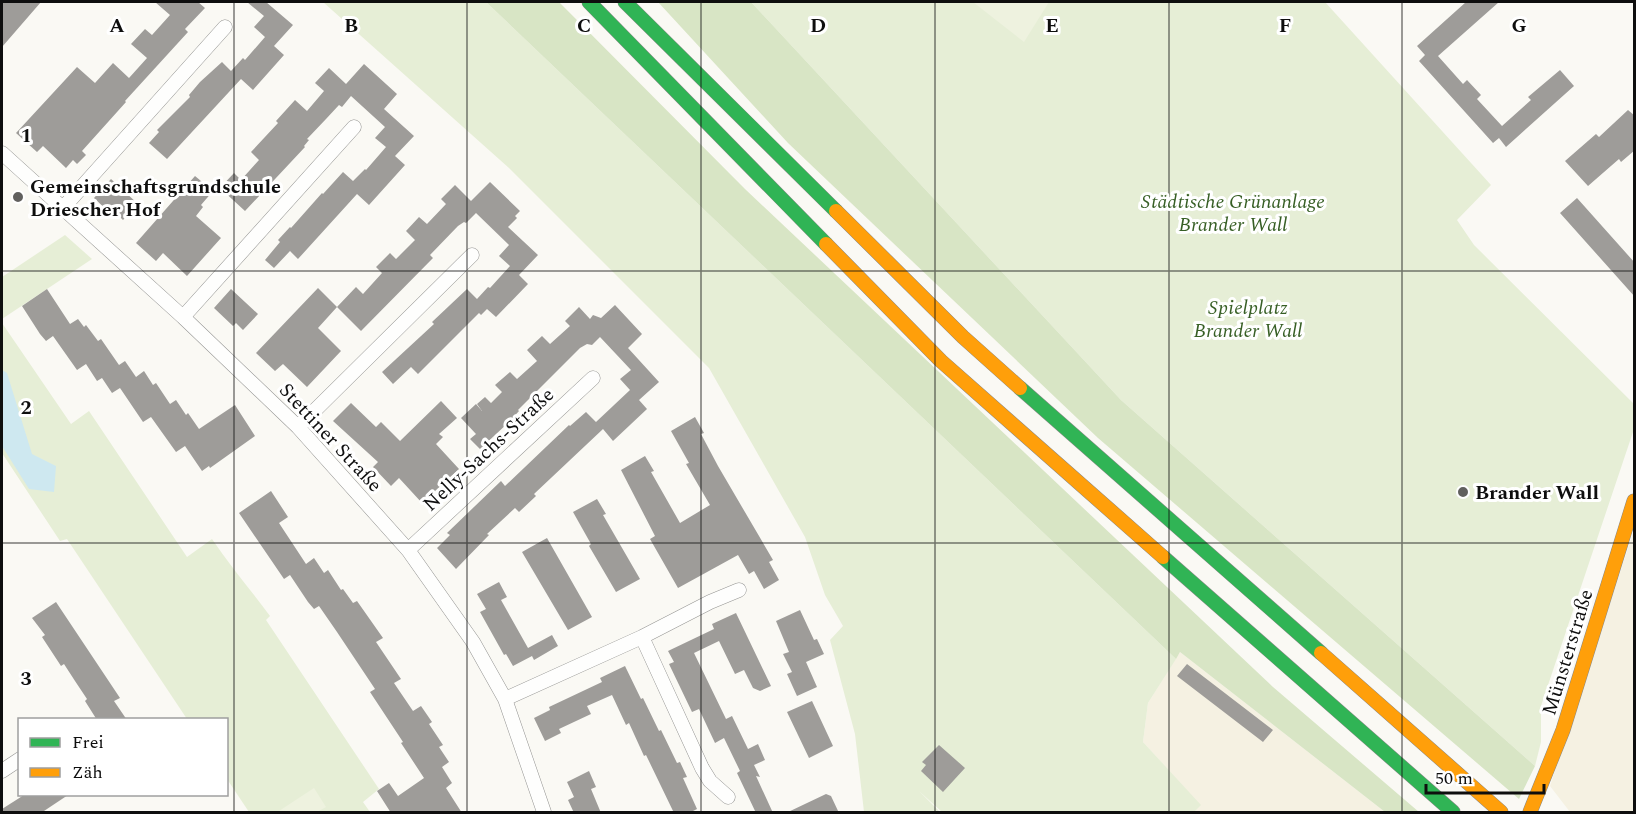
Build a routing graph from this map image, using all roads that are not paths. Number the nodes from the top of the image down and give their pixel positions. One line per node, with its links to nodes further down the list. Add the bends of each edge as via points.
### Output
1 (589, 2): 21 (main road, via 941,362)
2 (625, 2): 19 (main road, via 963,337)
3 (225, 27): 6 (street)
4 (354, 127): 8 (street)
5 (2, 153): 6 (street, Stettiner Straße)
6 (63, 208): 8 (street, Stettiner Straße)
7 (472, 255): 10 (street)
8 (183, 317): 10 (street, Stettiner Straße)
9 (593, 378): 12 (street, Nelly-Sachs-Straße)
10 (298, 427): 12 (street, Stettiner Straße)
11 (1635, 501): 22 (main road, Münsterstraße, via 1563,730)
12 (408, 550): 15 (street, Stettiner Straße, via 472,642)
13 (740, 590): 14 (street)
14 (642, 637): 15 (street); 18 (street, via 702,768 710,782)
15 (505, 699): 20 (street, Stettiner Straße)
16 (18, 760): 17 (street)
17 (2, 771)
18 (728, 797)
19 (1496, 808)
20 (544, 813)
21 (1453, 813)
22 (1530, 813)

